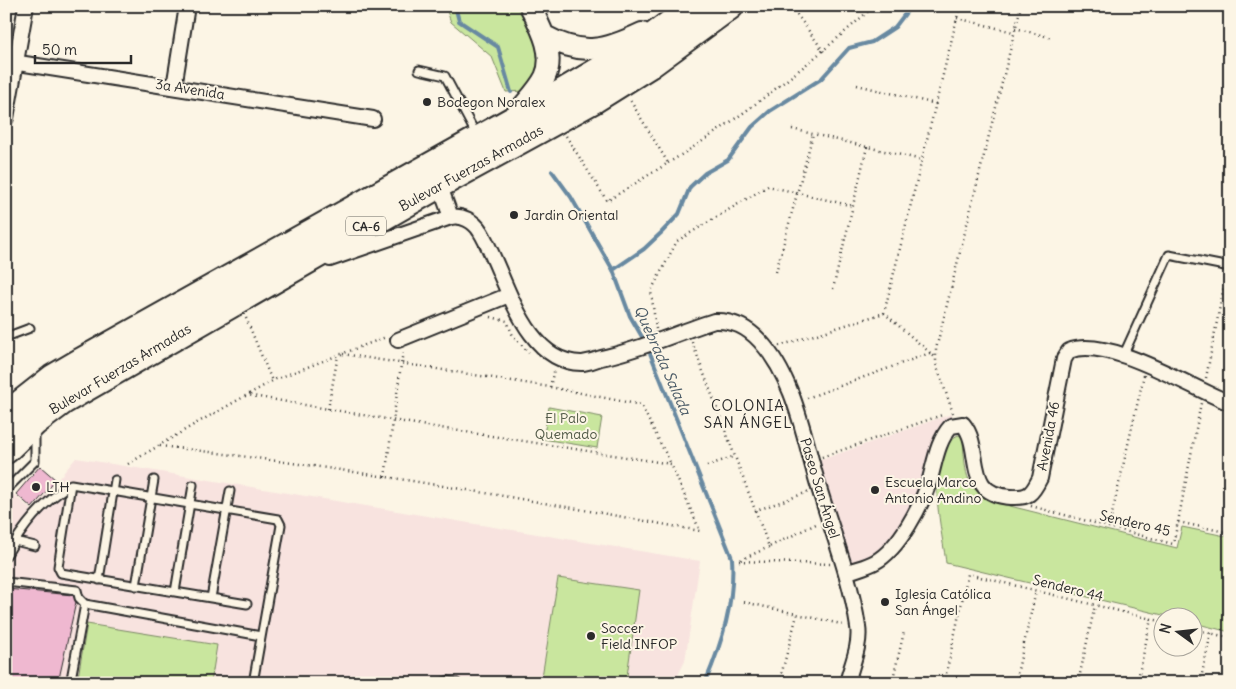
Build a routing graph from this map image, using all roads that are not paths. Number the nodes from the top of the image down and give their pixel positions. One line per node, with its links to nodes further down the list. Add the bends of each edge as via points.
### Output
1 (26, 6): 7 (street)
2 (187, 6): 9 (street)
3 (730, 6): 14 (highway, Bulevar Fuerzas Armadas / CA-6, via 620,84)
4 (538, 10): 6 (street)
5 (689, 10): 6 (street, via 612,47 571,47); 12 (highway, Bulevar Fuerzas Armadas / CA-6, via 639,47)
6 (545, 36): 12 (street, via 546,76)
7 (11, 62): 9 (street, 3a Avenida); 10 (street)
8 (419, 70): 13 (lane, via 445,76)
9 (174, 87): 11 (street, 3a Avenida)
10 (6, 118)
11 (373, 119)
12 (512, 120): 13 (highway, Bulevar Fuerzas Armadas / CA-6)
13 (479, 138): 24 (highway, Bulevar Fuerzas Armadas / CA-6, via 82,361 53,378)
14 (439, 184): 15 (street); 17 (highway, Bulevar Fuerzas Armadas / CA-6)
15 (451, 216): 17 (street); 18 (street, Paseo San Ángel, via 464,217 479,230)
16 (1230, 267): 22 (lane, via 1169,255)
17 (281, 275): 25 (highway, Bulevar Fuerzas Armadas / CA-6, via 64,401)
18 (509, 295): 21 (street); 41 (street, Paseo San Ángel, via 538,343 554,354 583,363 624,353 714,321 728,320 760,340 776,362 794,403)
19 (30, 328): 20 (lane)
20 (6, 337)
21 (401, 342)
22 (1123, 356): 23 (street, Avenida 46); 41 (street, Avenida 46, via 1090,347 1069,352 1064,359 1040,478 1034,490 1024,498 1002,496 986,489 978,476 968,431 955,417 941,442 929,483 904,532 876,562)
23 (1230, 403)
24 (6, 415)
25 (35, 422): 26 (highway, Bulevar Fuerzas Armadas / CA-6); 32 (lane, via 35,461)
26 (6, 450)
27 (6, 478): 32 (lane)
28 (116, 480): 33 (lane)
29 (154, 480): 35 (lane)
30 (70, 484): 33 (lane); 38 (lane, via 48,499); 42 (lane, via 58,567 60,573)
31 (193, 485): 36 (lane)
32 (8, 488)
33 (114, 491): 35 (lane); 42 (lane)
34 (230, 491): 37 (lane)
35 (152, 496): 36 (lane); 44 (lane)
36 (189, 503): 37 (lane); 45 (lane)
37 (227, 510): 46 (lane); 49 (lane, via 278,518 281,525)
38 (15, 541): 39 (lane); 40 (lane)
39 (35, 546)
40 (6, 556)
41 (845, 568): 54 (street, Paseo San Ángel, via 858,628)
42 (99, 580): 44 (lane)
43 (6, 582): 47 (lane, via 77,590)
44 (136, 586): 45 (lane)
45 (175, 592): 46 (lane)
46 (211, 598): 48 (lane)
47 (85, 604): 49 (lane); 50 (lane)
48 (247, 604)
49 (261, 636): 51 (lane)
50 (71, 679)
51 (253, 683)
52 (441, 683): 53 (lane)
53 (457, 683)
54 (847, 683)

